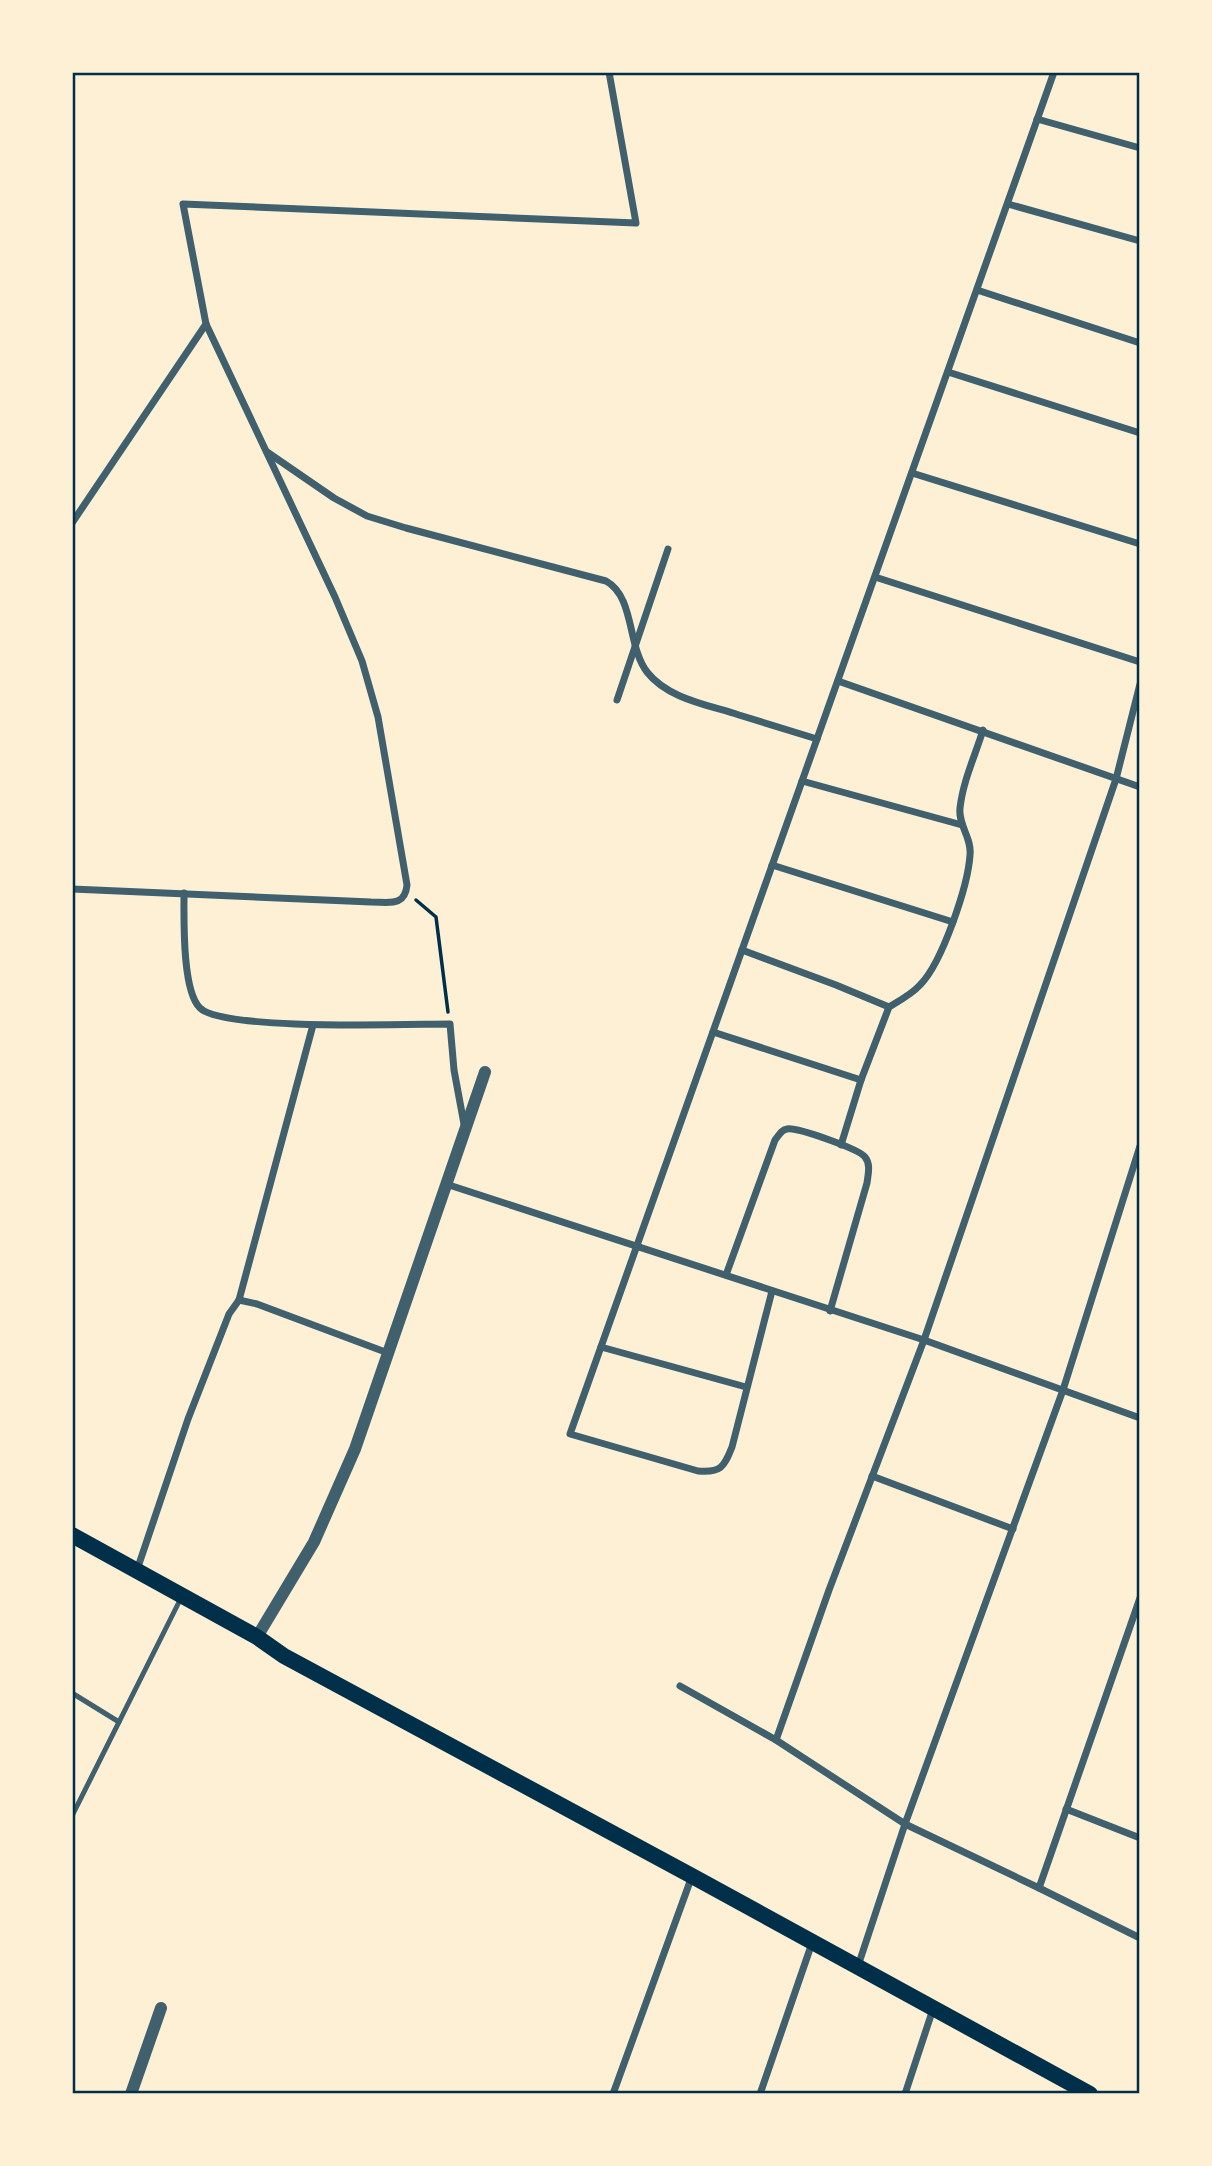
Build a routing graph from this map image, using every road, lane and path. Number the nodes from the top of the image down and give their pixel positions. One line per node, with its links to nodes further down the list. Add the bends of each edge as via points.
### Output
1 (609, 72): 8 (street, via 636,223 183,204)
2 (1055, 72): 3 (street)
3 (1037, 119): 4 (street); 5 (street)
4 (1140, 148)
5 (1008, 204): 6 (street); 7 (street)
6 (1140, 241)
7 (977, 290): 9 (street); 10 (street)
8 (206, 324): 12 (street); 14 (street)
9 (1140, 343)
10 (948, 372): 11 (street); 13 (street)
11 (1140, 433)
12 (266, 452): 18 (street, via 367,516 606,581 618,591); 31 (street, via 362,661 379,717)
13 (912, 472): 15 (street); 17 (street)
14 (72, 523)
15 (1140, 544)
16 (668, 549): 18 (street)
17 (875, 577): 19 (street); 20 (street)
18 (635, 647): 22 (street); 24 (street, via 648,674 685,698)
19 (1140, 662)
20 (838, 681): 23 (street); 24 (street)
21 (1140, 684): 25 (street)
22 (617, 700)
23 (983, 730): 25 (street); 28 (street, via 963,789)
24 (817, 740): 26 (street)
25 (1116, 779): 27 (street); 50 (street)
26 (802, 780): 28 (street); 29 (street)
27 (1140, 787)
28 (962, 825): 33 (street, via 971,854)
29 (772, 865): 33 (street); 34 (street)
30 (72, 889): 32 (street)
31 (407, 892): 32 (street, via 397,901 371,902); 37 (path, via 436,917)
32 (184, 893): 36 (street, via 188,980 200,1009 217,1017)
33 (953, 922): 35 (street, via 920,985)
34 (742, 950): 35 (street); 38 (street)
35 (889, 1007): 40 (street)
36 (313, 1024): 37 (street); 48 (street)
37 (450, 1024): 41 (street)
38 (713, 1032): 40 (street); 45 (street)
39 (485, 1072): 41 (street)
40 (861, 1080): 42 (street)
41 (465, 1128): 44 (street)
42 (841, 1145): 46 (street, via 791,1128 779,1133); 49 (street, via 864,1155 869,1163)
43 (1140, 1146): 54 (street)
44 (446, 1184): 45 (street); 52 (street)
45 (637, 1246): 46 (street); 51 (street)
46 (726, 1275): 47 (street)
47 (772, 1292): 49 (street); 53 (street)
48 (239, 1300): 52 (street); 59 (street, via 229,1314 188,1419)
49 (830, 1311): 50 (street)
50 (924, 1340): 54 (street); 56 (street)
51 (601, 1347): 53 (street); 53 (street, via 570,1434 698,1471 718,1470 726,1462)
52 (388, 1353): 62 (street, via 355,1450 314,1542)
53 (746, 1387)
54 (1063, 1391): 55 (street); 57 (street)
55 (1140, 1418)
56 (872, 1476): 57 (street); 66 (street)
57 (1013, 1529): 69 (street)
58 (72, 1535): 59 (main road)
59 (137, 1571): 60 (main road)
60 (182, 1596): 62 (main road); 65 (lane)
61 (1140, 1598): 67 (street)
62 (257, 1637): 71 (main road, via 284,1656)
63 (680, 1686): 66 (street)
64 (72, 1693): 65 (lane)
65 (119, 1722): 68 (lane)
66 (776, 1740): 69 (street)
67 (1066, 1808): 70 (street); 72 (street)
68 (72, 1816)
69 (905, 1824): 72 (street); 75 (street)
70 (1140, 1838)
71 (692, 1876): 74 (main road); 79 (street)
72 (1039, 1888): 73 (street)
73 (1140, 1938)
74 (813, 1942): 75 (main road); 80 (street)
75 (858, 1967): 77 (main road)
76 (161, 2008): 78 (street)
77 (934, 2008): 81 (street); 82 (main road)
78 (131, 2094)
79 (613, 2094)
80 (760, 2094)
81 (905, 2094)
82 (1090, 2094)

